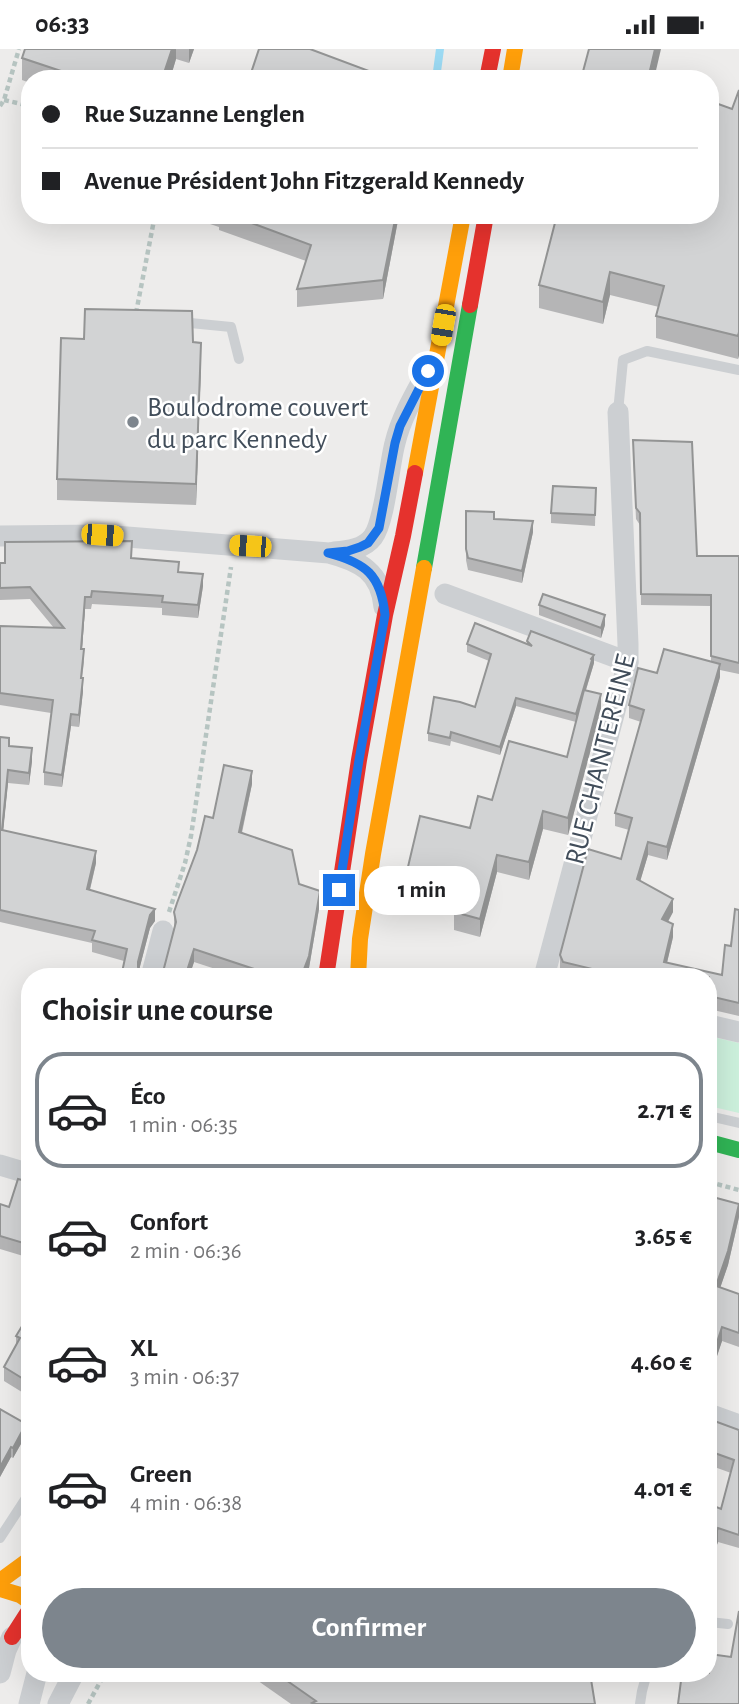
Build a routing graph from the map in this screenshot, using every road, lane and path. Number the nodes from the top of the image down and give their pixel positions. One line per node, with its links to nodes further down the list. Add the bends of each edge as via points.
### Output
1 (19, 49): 6 (path)
2 (493, 49): 4 (main road)
3 (515, 49): 5 (main road)
4 (489, 70)
5 (512, 70)
6 (4, 100): 7 (path); 8 (path)
7 (21, 104)
8 (0, 106)
9 (153, 224): 12 (path)
10 (461, 224): 13 (main road)
11 (484, 224): 26 (main road, via 384,785 365,902)
12 (135, 318): 14 (lane, via 231,327)
13 (438, 353): 19 (street, via 400,426 379,528 360,547); 21 (main road)
14 (239, 359)
15 (739, 370): 16 (lane, via 647,351 623,360)
16 (618, 412): 22 (street, RUE CHANTEREINE)
17 (0, 536): 18 (street, via 102,535)
18 (234, 545): 19 (street); 23 (path, via 191,836)
19 (328, 553): 21 (street, via 367,568 380,587)
20 (445, 594): 22 (street)
21 (385, 615): 25 (main road)
22 (628, 662): 27 (street, RUE CHANTEREINE)
23 (163, 931): 24 (street)
24 (153, 968)
25 (327, 968)
26 (360, 968)
27 (546, 968)
28 (717, 1027): 29 (street)
29 (739, 1032)
30 (717, 1118): 31 (lane)
31 (739, 1123)
32 (717, 1144): 33 (main road)
33 (739, 1150)
34 (719, 1161): 36 (main road)
35 (0, 1165): 37 (street)
36 (739, 1166)
37 (21, 1171)
38 (717, 1184): 39 (path)
39 (739, 1190)
40 (717, 1417): 41 (street)
41 (739, 1425)
42 (21, 1506): 43 (lane)
43 (0, 1538)
44 (21, 1566): 45 (main road)
45 (0, 1581)
46 (0, 1589): 47 (main road)
47 (21, 1596)
48 (717, 1623): 49 (lane)
49 (728, 1624)
50 (14, 1636): 51 (street)
51 (0, 1673)
52 (35, 1682): 56 (street)
53 (69, 1682): 57 (street)
54 (100, 1682): 58 (path)
55 (645, 1682): 59 (lane)
56 (29, 1704)
57 (58, 1704)
58 (88, 1704)
59 (640, 1704)

